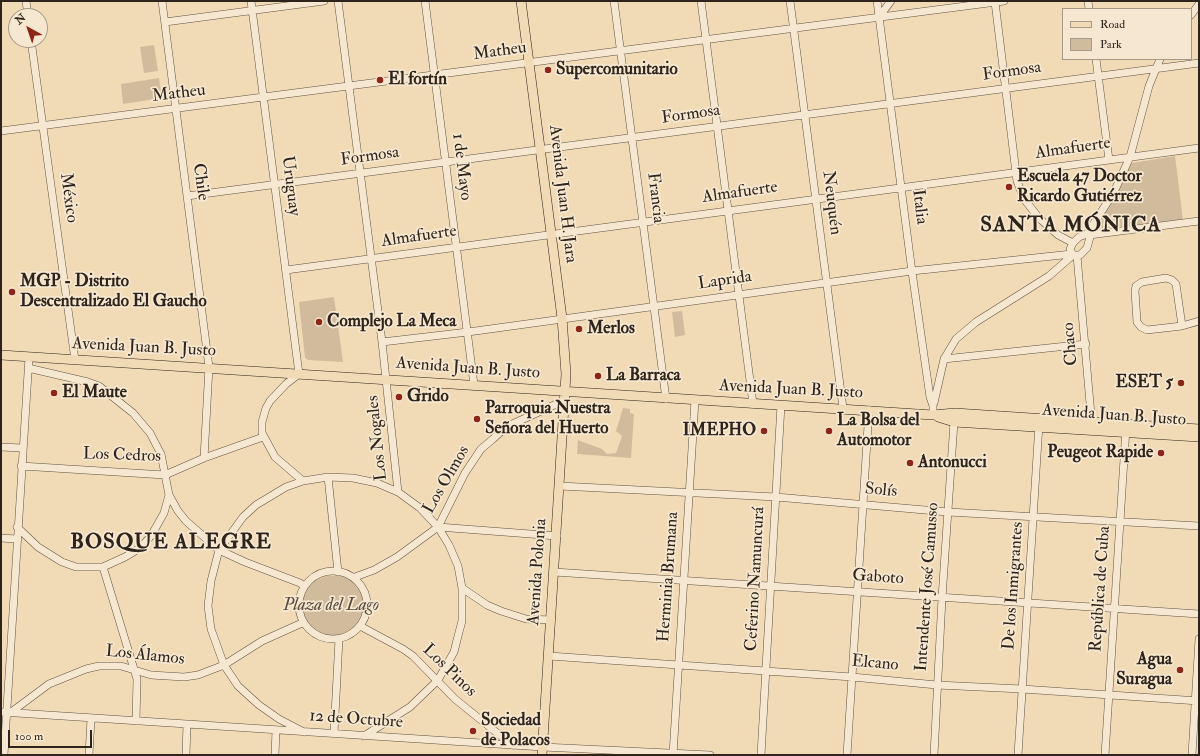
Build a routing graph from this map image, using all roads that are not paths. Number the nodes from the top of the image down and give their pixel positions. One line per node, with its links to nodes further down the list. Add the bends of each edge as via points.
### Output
1 (162, 1): 18 (street, Chile)
2 (251, 1): 15 (street, Uruguay)
3 (324, 1): 15 (street)
4 (338, 1): 30 (street, Los Nogales)
5 (425, 1): 28 (street, 1 de Mayo)
6 (521, 1): 26 (main road, Avenida Juan H. Jara)
7 (614, 1): 22 (street, Francia)
8 (701, 1): 20 (street)
9 (790, 1): 19 (street, Neuquén)
10 (877, 1): 17 (street, Italia)
11 (891, 1): 17 (street)
12 (1004, 1): 13 (street, Matheu)
13 (995, 2): 17 (street, Matheu); 31 (street)
14 (1199, 4): 16 (street)
15 (252, 10): 18 (street); 32 (street, Uruguay)
16 (1192, 13)
17 (879, 17): 19 (street, Matheu); 33 (street, Italia)
18 (165, 22): 34 (street, Chile)
19 (793, 29): 20 (street, Matheu); 35 (street, Neuquén)
20 (706, 40): 22 (street, Matheu); 37 (street)
21 (33, 48): 36 (street, México)
22 (621, 51): 26 (street, Matheu); 39 (street, Francia)
23 (1096, 60): 29 (street)
24 (1159, 60): 27 (street)
25 (1199, 63): 27 (street, Formosa)
26 (529, 64): 28 (street, Matheu); 41 (main road, Avenida Juan H. Jara)
27 (1155, 68): 29 (street, Formosa); 42 (street)
28 (434, 76): 30 (street, Matheu); 44 (street, 1 de Mayo)
29 (1098, 76): 31 (street, Formosa); 43 (street)
30 (349, 87): 32 (street, Matheu); 46 (street, Los Nogales)
31 (1005, 88): 33 (street, Formosa); 45 (street)
32 (264, 98): 34 (street, Matheu); 47 (street, Uruguay)
33 (891, 104): 35 (street, Formosa); 48 (street, Italia)
34 (175, 109): 36 (street, Matheu); 49 (street, Chile)
35 (804, 115): 37 (street, Formosa); 50 (street, Neuquén)
36 (43, 126): 38 (street, Matheu); 74 (street, México)
37 (717, 126): 39 (street, Formosa); 51 (street)
38 (1, 131)
39 (632, 138): 41 (street, Formosa); 52 (street, Francia)
40 (1199, 148): 42 (street, Almafuerte)
41 (540, 150): 44 (street, Formosa); 54 (main road, Avenida Juan H. Jara)
42 (1130, 157): 43 (street, Almafuerte); 55 (street, via 1114,192)
43 (1109, 160): 45 (street, Almafuerte)
44 (446, 162): 46 (street, Formosa); 57 (street, 1 de Mayo)
45 (1016, 172): 48 (street, Almafuerte); 56 (street, via 1020,189 1031,208 1049,228)
46 (360, 174): 47 (street, Formosa); 59 (street, Los Nogales)
47 (275, 185): 49 (street, Formosa); 60 (street, Uruguay)
48 (901, 187): 50 (street, Almafuerte); 61 (street, Italia)
49 (187, 196): 75 (street, Chile)
50 (815, 198): 51 (street, Almafuerte); 62 (street, Neuquén)
51 (728, 210): 52 (street, Almafuerte); 63 (street)
52 (643, 221): 54 (street, Almafuerte); 64 (street, Francia)
53 (1199, 222): 55 (street)
54 (551, 233): 57 (street, Almafuerte); 65 (main road, Avenida Juan H. Jara)
55 (1088, 235): 56 (street, via 1079,237); 58 (street, via 1087,248)
56 (1073, 243): 58 (street, Chaco, via 1070,249)
57 (457, 247): 59 (street, Almafuerte); 68 (street, 1 de Mayo)
58 (1074, 255): 61 (street, Laprida); 70 (street, Chaco); 73 (street, via 1049,276 964,331 949,348)
59 (371, 258): 60 (street, Almafuerte); 69 (street, Los Nogales)
60 (286, 270): 77 (street, Uruguay)
61 (912, 271): 62 (street, Laprida); 85 (street, Italia)
62 (826, 283): 63 (street, Laprida); 86 (street, Neuquén)
63 (739, 294): 64 (street, Laprida); 83 (street)
64 (654, 306): 65 (street, Laprida); 81 (street, Francia)
65 (562, 318): 68 (street, Laprida); 80 (main road, Avenida Juan H. Jara)
66 (1199, 322): 67 (street)
67 (1182, 326): 67 (street, via 1176,284 1172,280 1166,278 1142,282 1136,286 1134,291 1141,328 1147,330)
68 (468, 332): 69 (street, Laprida); 79 (street, 1 de Mayo)
69 (382, 342): 78 (street, Los Nogales)
70 (1086, 344): 73 (street); 91 (street, Chaco)
71 (1, 355): 72 (main road, Avenida Juan B. Justo)
72 (29, 357): 74 (main road, Avenida Juan B. Justo); 76 (street)
73 (944, 359): 85 (street)
74 (75, 360): 75 (main road, Avenida Juan B. Justo)
75 (209, 367): 77 (main road, Avenida Juan B. Justo); 98 (street, Chile)
76 (28, 368): 97 (street); 100 (street, via 99,386 124,405 143,424 156,443)
77 (299, 374): 78 (main road, Avenida Juan B. Justo); 94 (street, via 276,393 266,408 262,422)
78 (386, 380): 79 (main road, Avenida Juan B. Justo); 104 (street, Los Nogales)
79 (474, 385): 80 (main road, Avenida Juan B. Justo)
80 (565, 395): 81 (main road, Avenida Juan B. Justo); 103 (main road, Avenida Polonia); 114 (street, Los Olmos, via 506,428 481,449 465,473)
81 (666, 399): 82 (main road, Avenida Juan B. Justo)
82 (695, 400): 83 (main road, Avenida Juan B. Justo); 105 (street, Herminia Brumana)
83 (753, 404): 84 (main road, Avenida Juan B. Justo)
84 (781, 405): 86 (main road, Avenida Juan B. Justo); 107 (street, Ceferino Namuncurá)
85 (933, 406): 88 (street, Italia)
86 (843, 408): 87 (main road, Avenida Juan B. Justo)
87 (869, 410): 88 (main road, Avenida Juan B. Justo); 108 (street)
88 (933, 415): 89 (main road, Avenida Juan B. Justo); 90 (main road, Avenida Juan B. Justo, via 955,413)
89 (954, 422): 90 (main road, Avenida Juan B. Justo); 109 (street, Intendente José Camusso)
90 (1039, 423): 91 (main road, Avenida Juan B. Justo); 110 (street, De los Inmigrantes)
91 (1092, 426): 92 (main road, Avenida Juan B. Justo)
92 (1126, 428): 93 (main road, Avenida Juan B. Justo); 95 (main road, Avenida Juan B. Justo); 111 (street, República de Cuba)
93 (1199, 429)
94 (263, 437): 98 (street, Los Cedros); 102 (street, via 275,457)
95 (1199, 437)
96 (1, 447): 97 (street)
97 (22, 448): 99 (street)
98 (204, 458): 100 (street, Los Cedros)
99 (21, 466): 100 (street, Los Cedros); 113 (street)
100 (166, 475): 106 (street)
101 (328, 477): 102 (street); 104 (street, via 366,480); 120 (street)
102 (303, 481): 118 (street, via 286,487 256,505 243,517)
103 (560, 486): 105 (street, Solís); 115 (main road, Avenida Polonia)
104 (398, 492): 114 (street, via 420,508)
105 (690, 492): 107 (street, Solís); 123 (street, Herminia Brumana)
106 (168, 495): 118 (street, via 186,521); 119 (street, via 164,513 151,536 140,548 126,557)
107 (776, 497): 108 (street, Solís); 125 (street, Ceferino Namuncurá)
108 (863, 504): 109 (street, Solís); 127 (street)
109 (948, 512): 110 (street, Solís); 128 (street, Intendente José Camusso)
110 (1033, 515): 111 (street, Solís); 129 (street, De los Inmigrantes)
111 (1121, 520): 112 (street, Solís); 130 (street, República de Cuba)
112 (1199, 526)
113 (17, 527): 117 (street); 119 (street, via 38,547 62,562 76,567)
114 (438, 527): 115 (street); 122 (street, Los Olmos, via 397,557); 126 (street, via 458,566)
115 (556, 536): 121 (main road, Avenida Polonia)
116 (1, 538): 117 (street)
117 (16, 539): 148 (street)
118 (219, 550): 124 (street); 138 (street, via 208,606 211,629)
119 (103, 566): 140 (street)
120 (338, 572): 122 (street); 124 (street, via 319,574)
121 (554, 572): 123 (street, Gaboto); 132 (main road, Avenida Polonia)
122 (355, 577): 134 (street, via 365,592 368,603 368,610)
123 (684, 580): 125 (street, Gaboto); 139 (street, Herminia Brumana)
124 (304, 586): 133 (street, via 298,604)
125 (770, 586): 127 (street, Gaboto); 141 (street, Ceferino Namuncurá)
126 (462, 588): 132 (street, via 501,611 526,619); 143 (street, via 462,621 454,652)
127 (858, 592): 128 (street, Gaboto); 142 (street)
128 (942, 598): 129 (street, Gaboto); 144 (street, Intendente José Camusso)
129 (1028, 603): 130 (street, Gaboto); 145 (street, De los Inmigrantes)
130 (1115, 609): 131 (street, Gaboto); 146 (street, República de Cuba)
131 (1199, 614)
132 (551, 620): 137 (main road, Avenida Polonia)
133 (302, 623): 135 (street, via 319,637); 138 (street, Los Álamos, via 262,641)
134 (360, 626): 135 (street); 143 (street, Los Pinos, via 404,649)
135 (339, 639): 154 (street)
136 (1199, 639): 147 (street)
137 (548, 656): 139 (street, Elcano); 157 (main road, Avenida Polonia)
138 (224, 665): 140 (street, Los Álamos, via 198,675 184,677 151,675); 153 (street, via 238,686 259,705)
139 (679, 665): 141 (street, Elcano); 158 (street, Herminia Brumana)
140 (134, 670): 148 (street, Los Álamos, via 128,667 98,666 74,672 49,684); 150 (street, via 137,688)
141 (766, 671): 142 (street, Elcano); 164 (street, Ceferino Namuncurá)
142 (852, 677): 144 (street, Elcano); 165 (street)
143 (438, 680): 155 (street, via 410,707); 156 (street, Los Pinos, via 455,699)
144 (937, 685): 145 (street, Elcano); 166 (street, Intendente José Camusso)
145 (1022, 689): 146 (street, Elcano); 167 (street, De los Inmigrantes)
146 (1110, 695): 147 (street, Elcano); 168 (street, República de Cuba)
147 (1197, 701): 169 (street)
148 (6, 713): 149 (street, 12 de Octubre); 159 (street)
149 (91, 719): 150 (street, 12 de Octubre); 160 (street)
150 (136, 721): 151 (street, 12 de Octubre)
151 (187, 724): 152 (street, 12 de Octubre); 161 (street)
152 (276, 730): 153 (street, 12 de Octubre); 162 (street)
153 (304, 732): 154 (street, 12 de Octubre)
154 (334, 734): 155 (street, 12 de Octubre)
155 (364, 736): 156 (street, 12 de Octubre)
156 (513, 745): 157 (street, 12 de Octubre)
157 (542, 751): 158 (street, 12 de Octubre)
158 (674, 754): 163 (street, 12 de Octubre)
159 (4, 755)
160 (89, 755)
161 (186, 755)
162 (274, 755)
163 (710, 755)
164 (761, 755)
165 (847, 755)
166 (934, 755)
167 (1018, 755)
168 (1106, 755)
169 (1192, 755)

